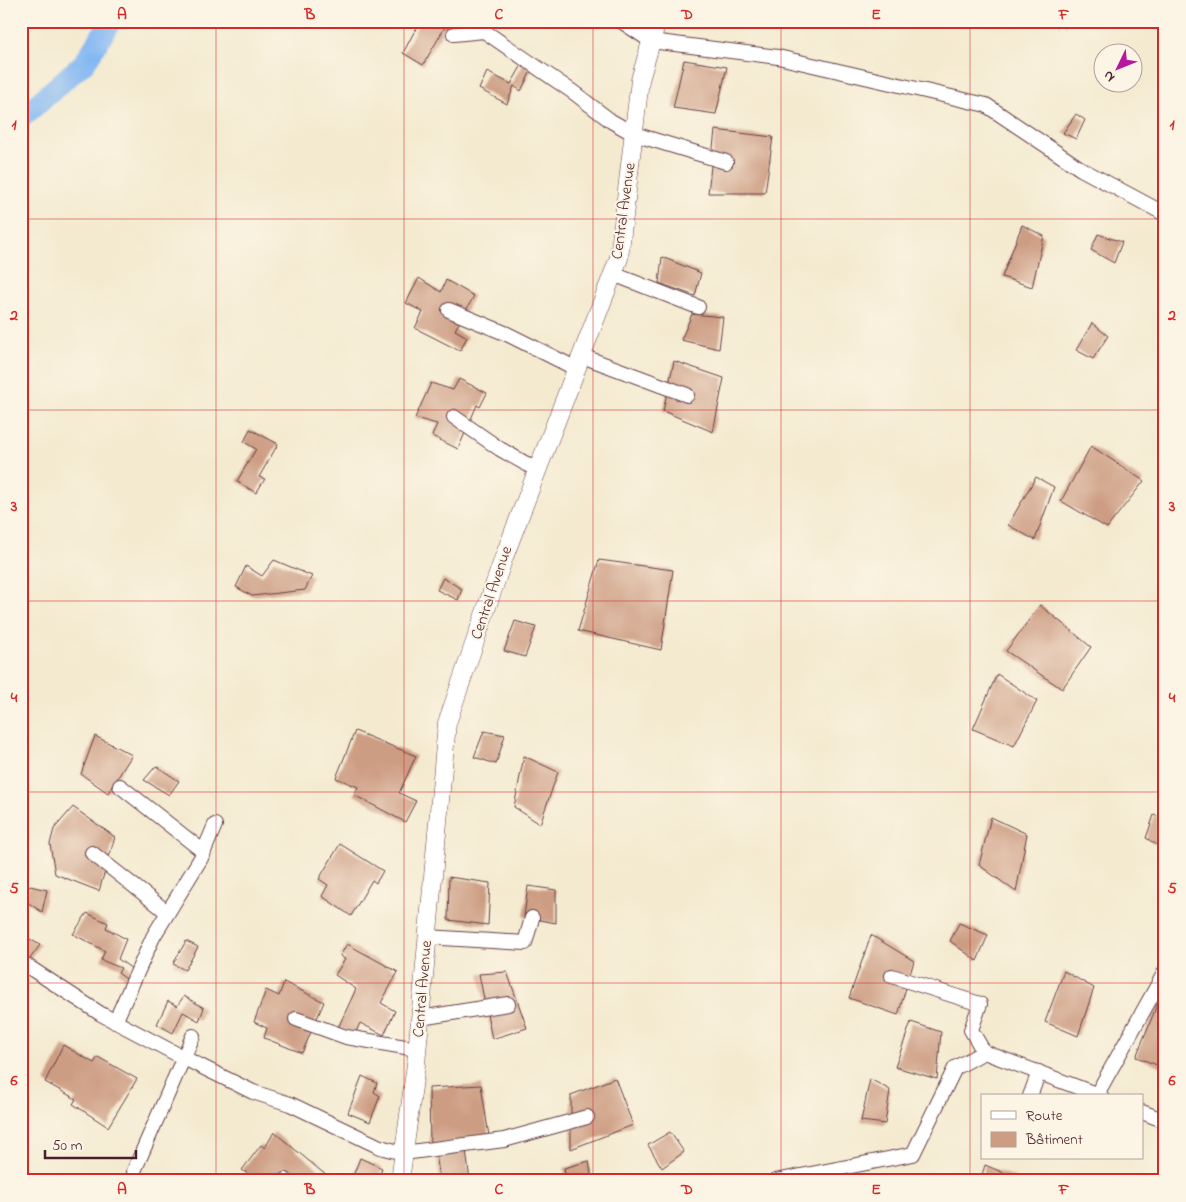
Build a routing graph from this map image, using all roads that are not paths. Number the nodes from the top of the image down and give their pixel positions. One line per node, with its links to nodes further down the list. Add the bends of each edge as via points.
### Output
1 (621, 21): 4 (street)
2 (657, 21): 4 (street, Central Avenue)
3 (454, 34): 5 (street, via 484,31)
4 (651, 41): 5 (street, Central Avenue, via 640,80); 7 (street, via 778,57 986,105 1081,169)
5 (634, 134): 6 (street); 8 (street, Central Avenue, via 619,258)
6 (726, 162)
7 (1165, 214)
8 (613, 274): 9 (street); 11 (street, Central Avenue)
9 (698, 307)
10 (449, 310): 11 (street)
11 (579, 362): 12 (street); 14 (street, Central Avenue)
12 (687, 395)
13 (454, 416): 14 (street, via 500,449)
14 (537, 470): 21 (street, Central Avenue, via 447,724)
15 (120, 786): 18 (street)
16 (215, 825): 18 (street)
17 (92, 852): 19 (street)
18 (204, 852): 19 (street)
19 (167, 912): 28 (street)
20 (532, 918): 21 (street, via 525,943)
21 (428, 937): 26 (street, Central Avenue)
22 (21, 962): 28 (street)
23 (1165, 972): 36 (street)
24 (892, 976): 31 (street, via 980,1004 971,1030)
25 (508, 1004): 26 (street)
26 (420, 1018): 30 (street, Central Avenue)
27 (296, 1019): 30 (street, via 346,1037)
28 (115, 1022): 32 (street)
29 (193, 1036): 32 (street)
30 (417, 1049): 40 (street, Central Avenue)
31 (984, 1052): 33 (street); 43 (street, via 956,1068 913,1154)
32 (184, 1058): 40 (street, via 253,1092 290,1104 372,1143); 41 (street)
33 (1039, 1072): 34 (street); 35 (street)
34 (1031, 1094)
35 (1096, 1094)
36 (1100, 1094)
37 (1144, 1113): 39 (street)
38 (587, 1117): 40 (street, via 504,1140)
39 (1165, 1120)
40 (403, 1153): 42 (street, Central Avenue)
41 (134, 1171)
42 (400, 1181)
43 (774, 1181)

